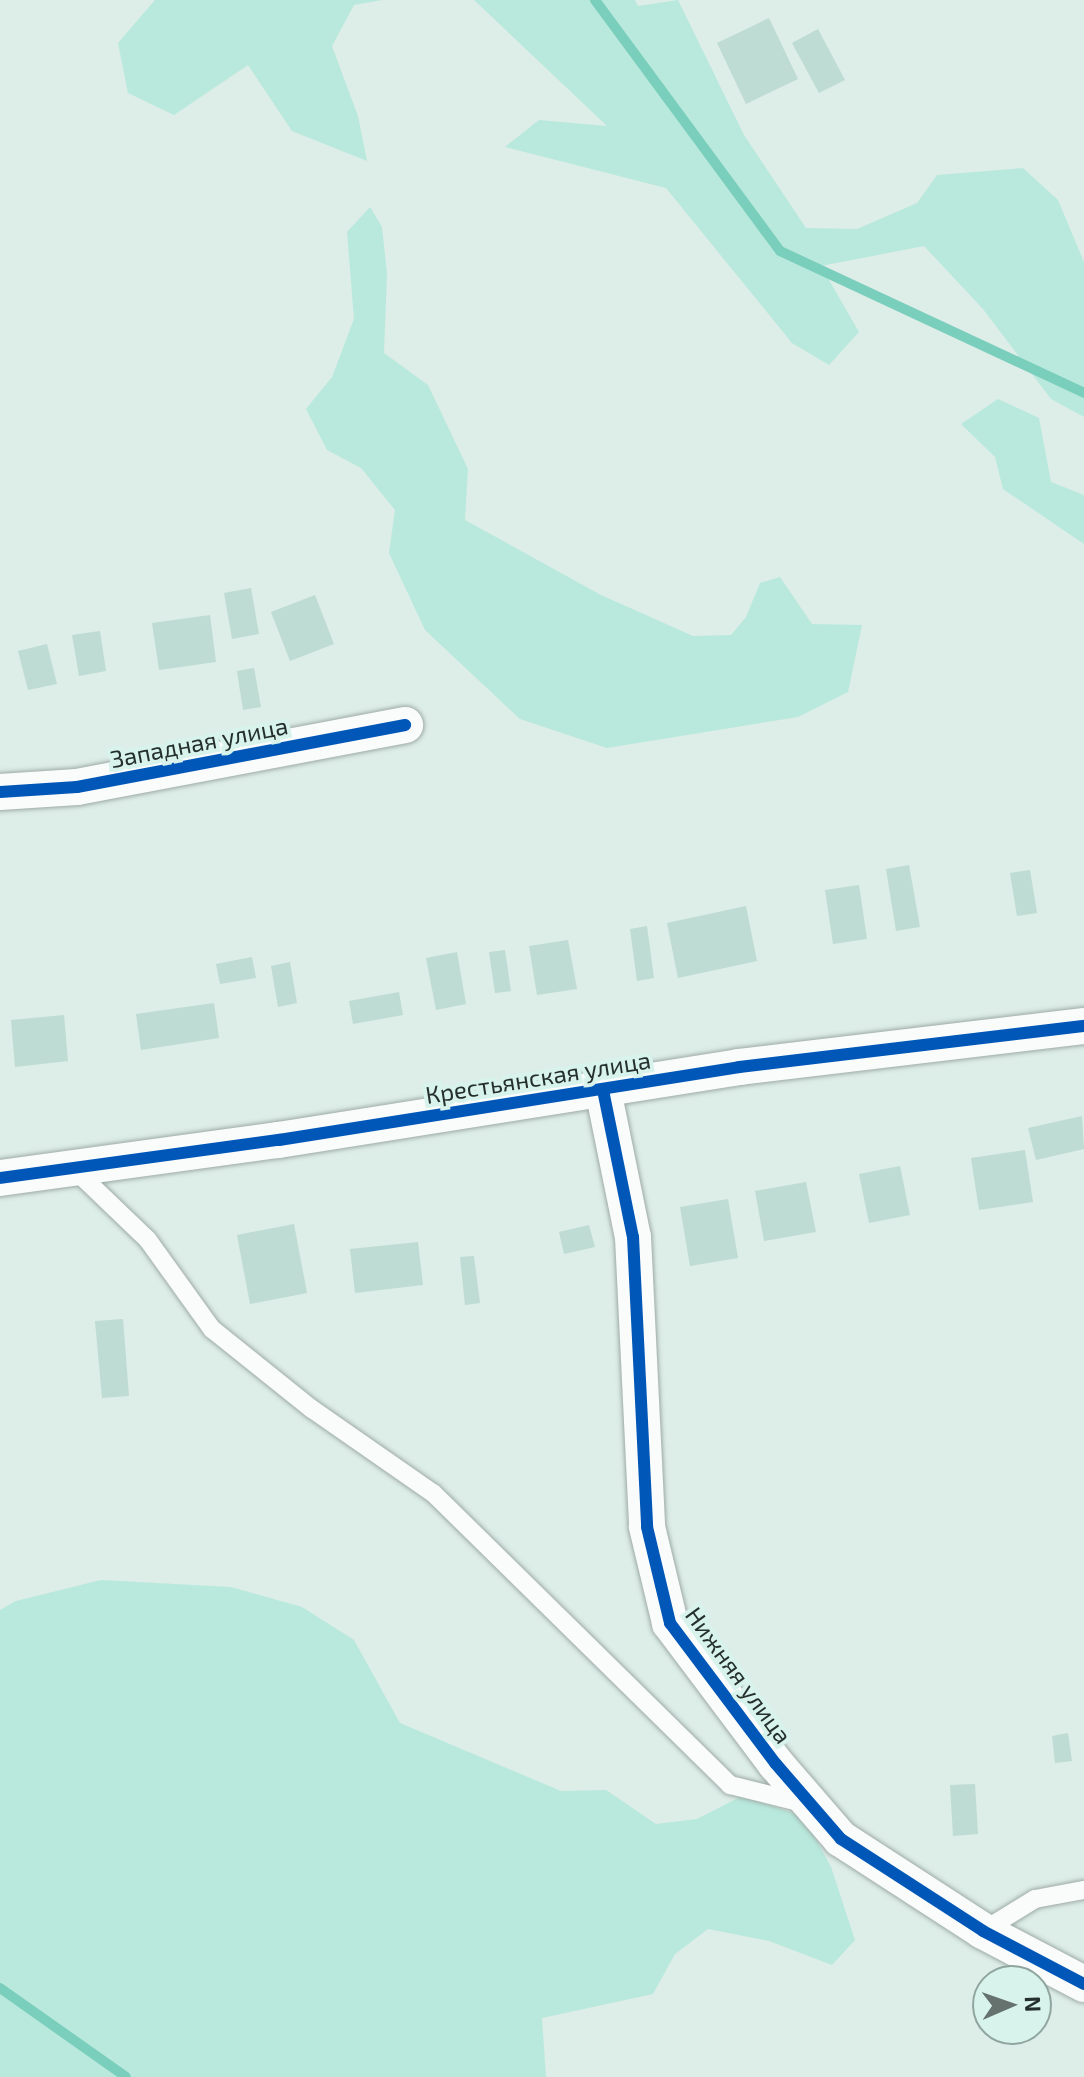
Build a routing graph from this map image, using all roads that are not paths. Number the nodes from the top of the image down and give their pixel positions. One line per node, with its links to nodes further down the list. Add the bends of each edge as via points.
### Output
1 (405, 725): 2 (street, Западная улица, via 77,787)
2 (0, 792)
3 (1084, 1026): 4 (street, Крестьянская улица, via 739,1067)
4 (603, 1090): 5 (street, Крестьянская улица, via 279,1140); 7 (street, Нижняя улица, via 633,1237 647,1527 670,1623)
5 (69, 1165): 6 (street, Крестьянская улица); 7 (lane, via 148,1240 212,1329 312,1409 433,1493 730,1785)
6 (0, 1178)
7 (811, 1804): 9 (street, Нижняя улица, via 841,1839)
8 (1084, 1890): 9 (lane, via 1035,1899)
9 (983, 1931): 10 (street, Нижняя улица)
10 (1084, 1984)

